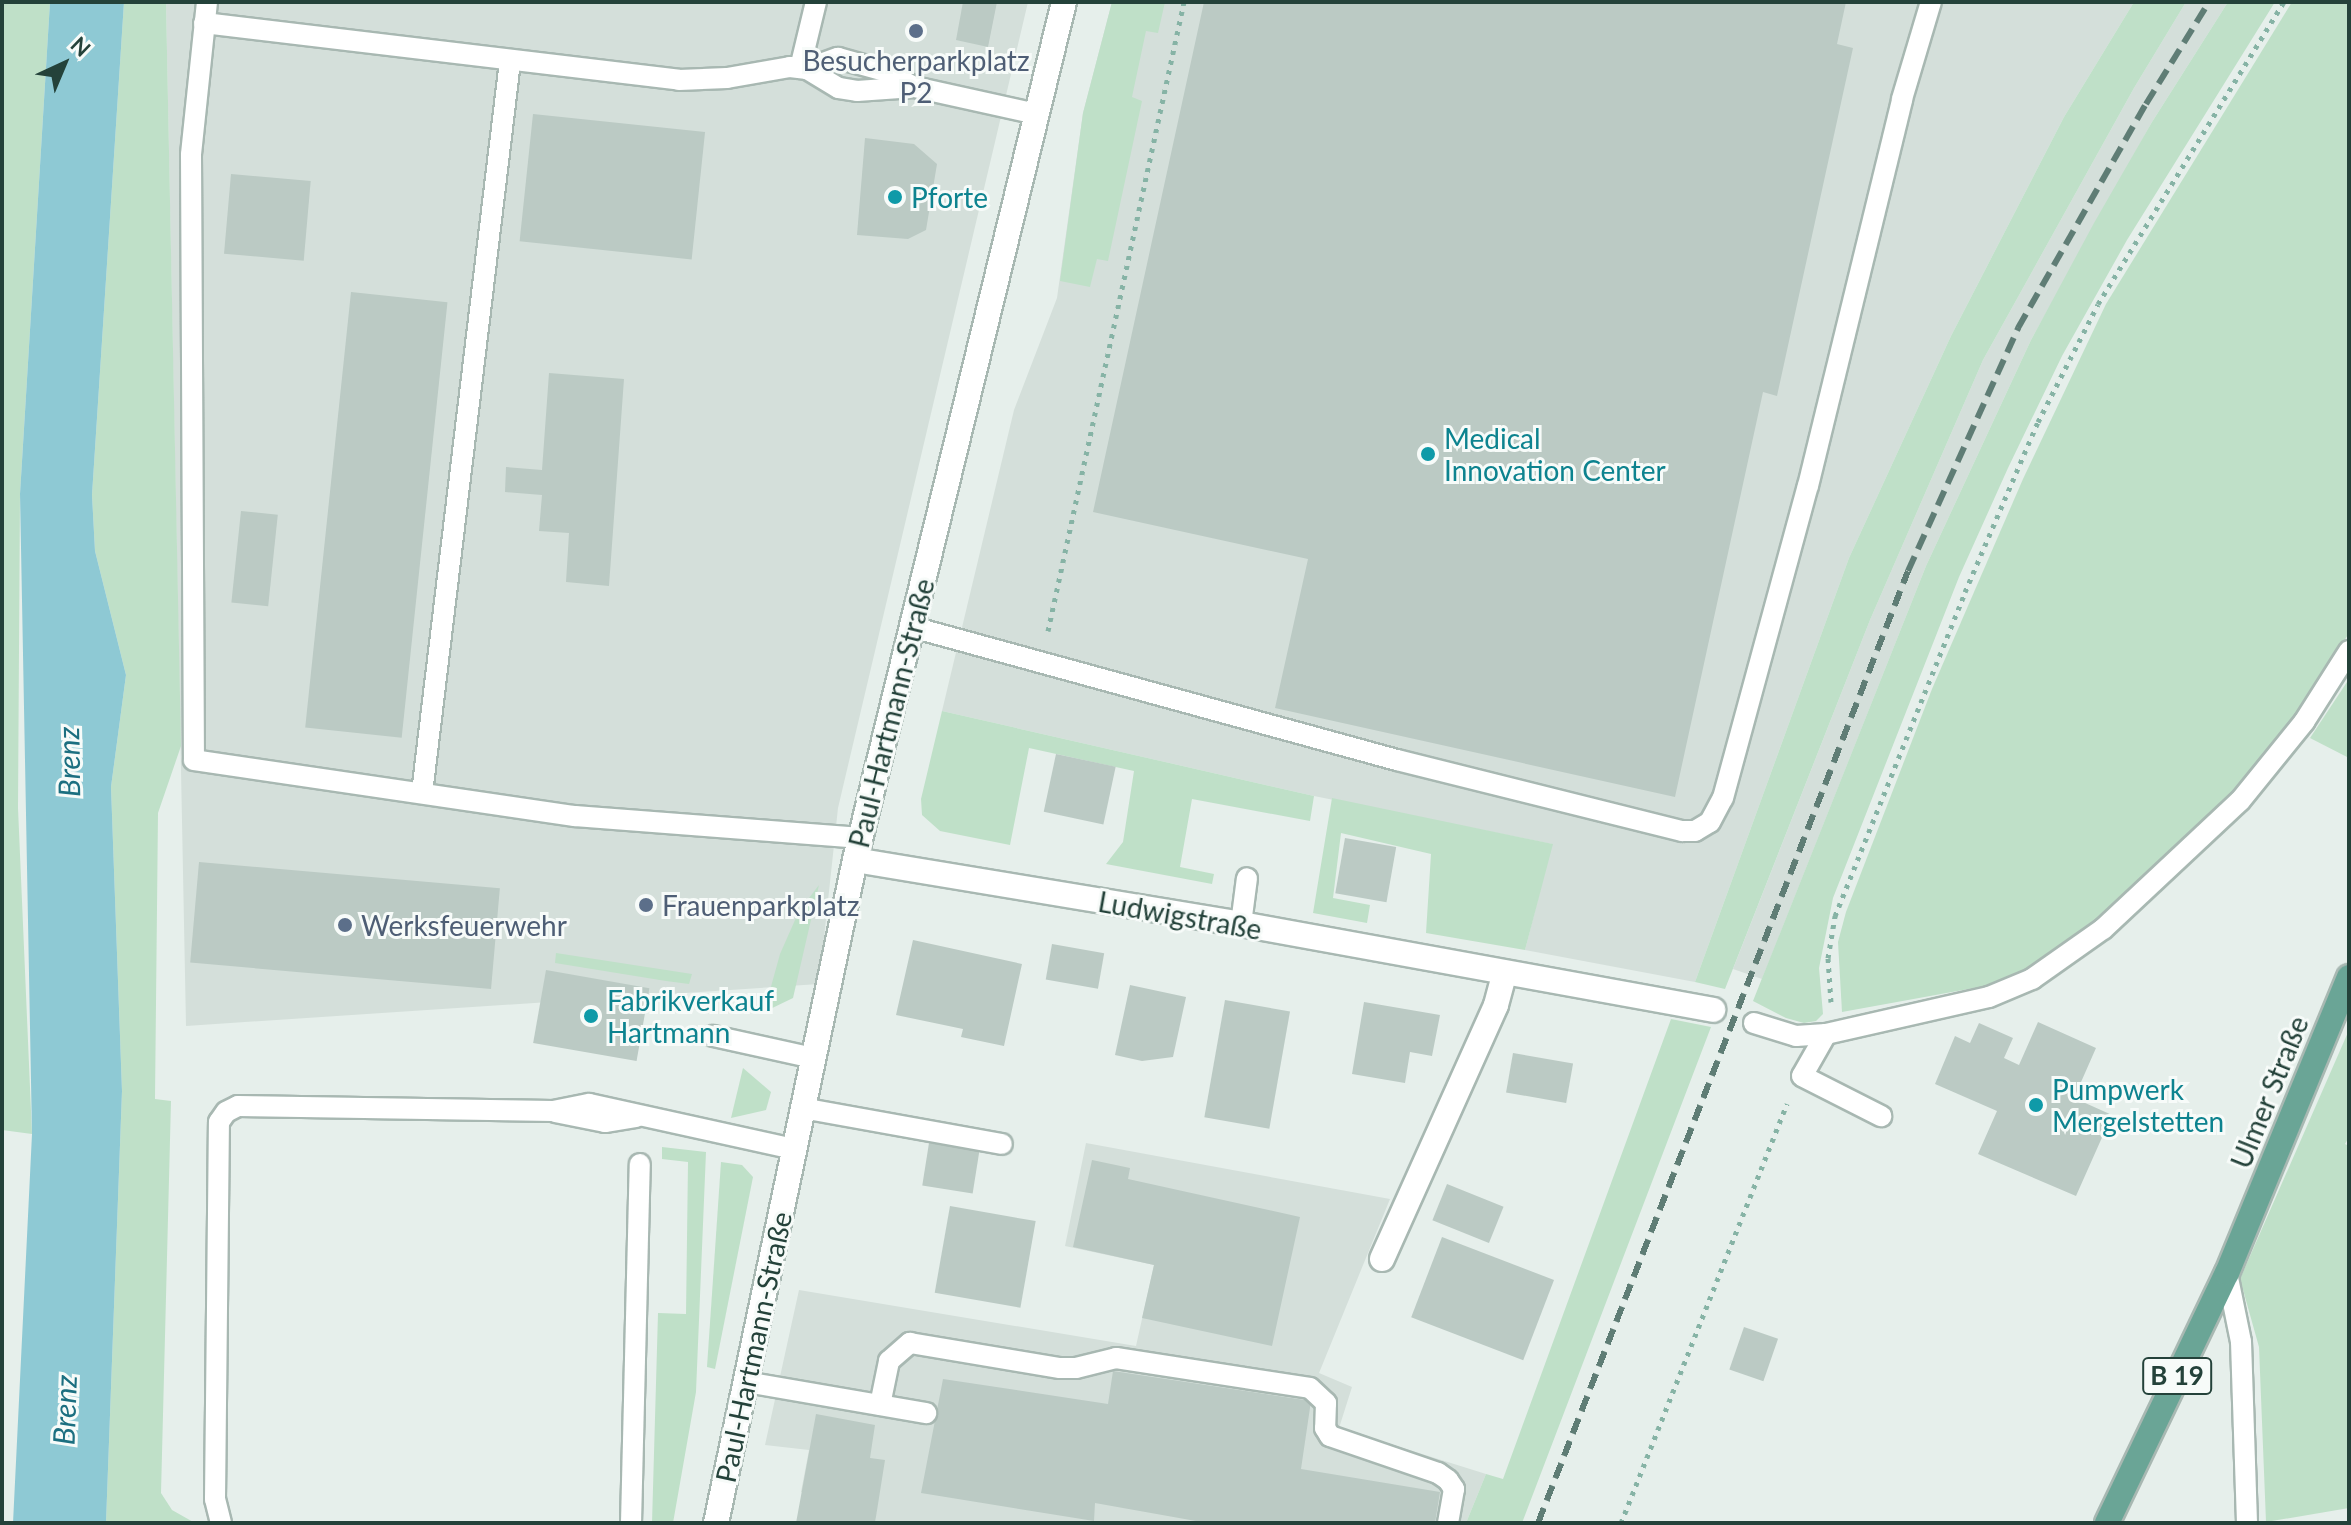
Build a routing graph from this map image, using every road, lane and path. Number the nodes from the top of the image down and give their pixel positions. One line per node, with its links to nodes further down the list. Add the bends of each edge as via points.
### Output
1 (816, 2): 8 (lane)
2 (1064, 2): 10 (main road, Paul-Hartmann-Straße)
3 (1184, 2): 13 (path)
4 (1931, 2): 13 (lane, via 1902,99 1804,501 1723,798 1710,822 1682,831 1397,760)
5 (2284, 2): 22 (path, via 2098,304 2038,422 1835,916 1828,950 1831,1012)
6 (205, 12): 7 (lane); 14 (lane, via 191,155 194,760)
7 (510, 62): 8 (lane, via 679,80); 14 (lane)
8 (803, 68): 9 (lane, via 839,88); 9 (lane, via 838,58 885,71)
9 (914, 87): 10 (lane)
10 (1037, 114): 11 (main road, Paul-Hartmann-Straße)
11 (912, 627): 13 (lane); 15 (main road, Paul-Hartmann-Straße)
12 (2349, 651): 22 (lane, via 2304,722 2240,801 2070,954 2032,979 1989,997)
13 (1042, 662)
14 (422, 793): 15 (lane)
15 (858, 849): 17 (main road, Ludwigstraße); 24 (main road, Paul-Hartmann-Straße)
16 (1247, 878): 17 (lane)
17 (1241, 924): 18 (main road, Ludwigstraße)
18 (1504, 975): 20 (main road, Ludwigstraße); 31 (main road, via 1496,1005)
19 (2349, 977): 32 (main road, Ulmer Straße / B 19)
20 (1713, 1010)
21 (1754, 1023): 22 (lane, via 1796,1036)
22 (1826, 1034): 25 (lane)
23 (713, 1036): 24 (lane)
24 (813, 1058): 26 (main road, Paul-Hartmann-Straße)
25 (1802, 1076): 27 (lane); 40 (path, via 1766,1152)
26 (802, 1108): 28 (lane); 29 (main road, Paul-Hartmann-Straße)
27 (1881, 1116)
28 (1002, 1144)
29 (794, 1149): 33 (main road, Paul-Hartmann-Straße); 36 (lane, via 589,1104 553,1111 238,1106 226,1112 219,1122 215,1499)
30 (640, 1164): 37 (lane)
31 (1382, 1259)
32 (2227, 1273): 41 (main road, B 19); 42 (lane, via 2241,1342)
33 (746, 1382): 34 (lane); 38 (main road, Paul-Hartmann-Straße)
34 (880, 1405): 35 (lane); 39 (lane, via 889,1361 910,1343 1060,1368 1116,1358 1310,1388 1326,1403 1325,1428 1330,1436 1448,1480 1454,1489)
35 (926, 1413)
36 (221, 1523)
37 (631, 1523)
38 (716, 1523)
39 (1448, 1523)
40 (1621, 1523)
41 (2107, 1523)
42 (2247, 1523)

